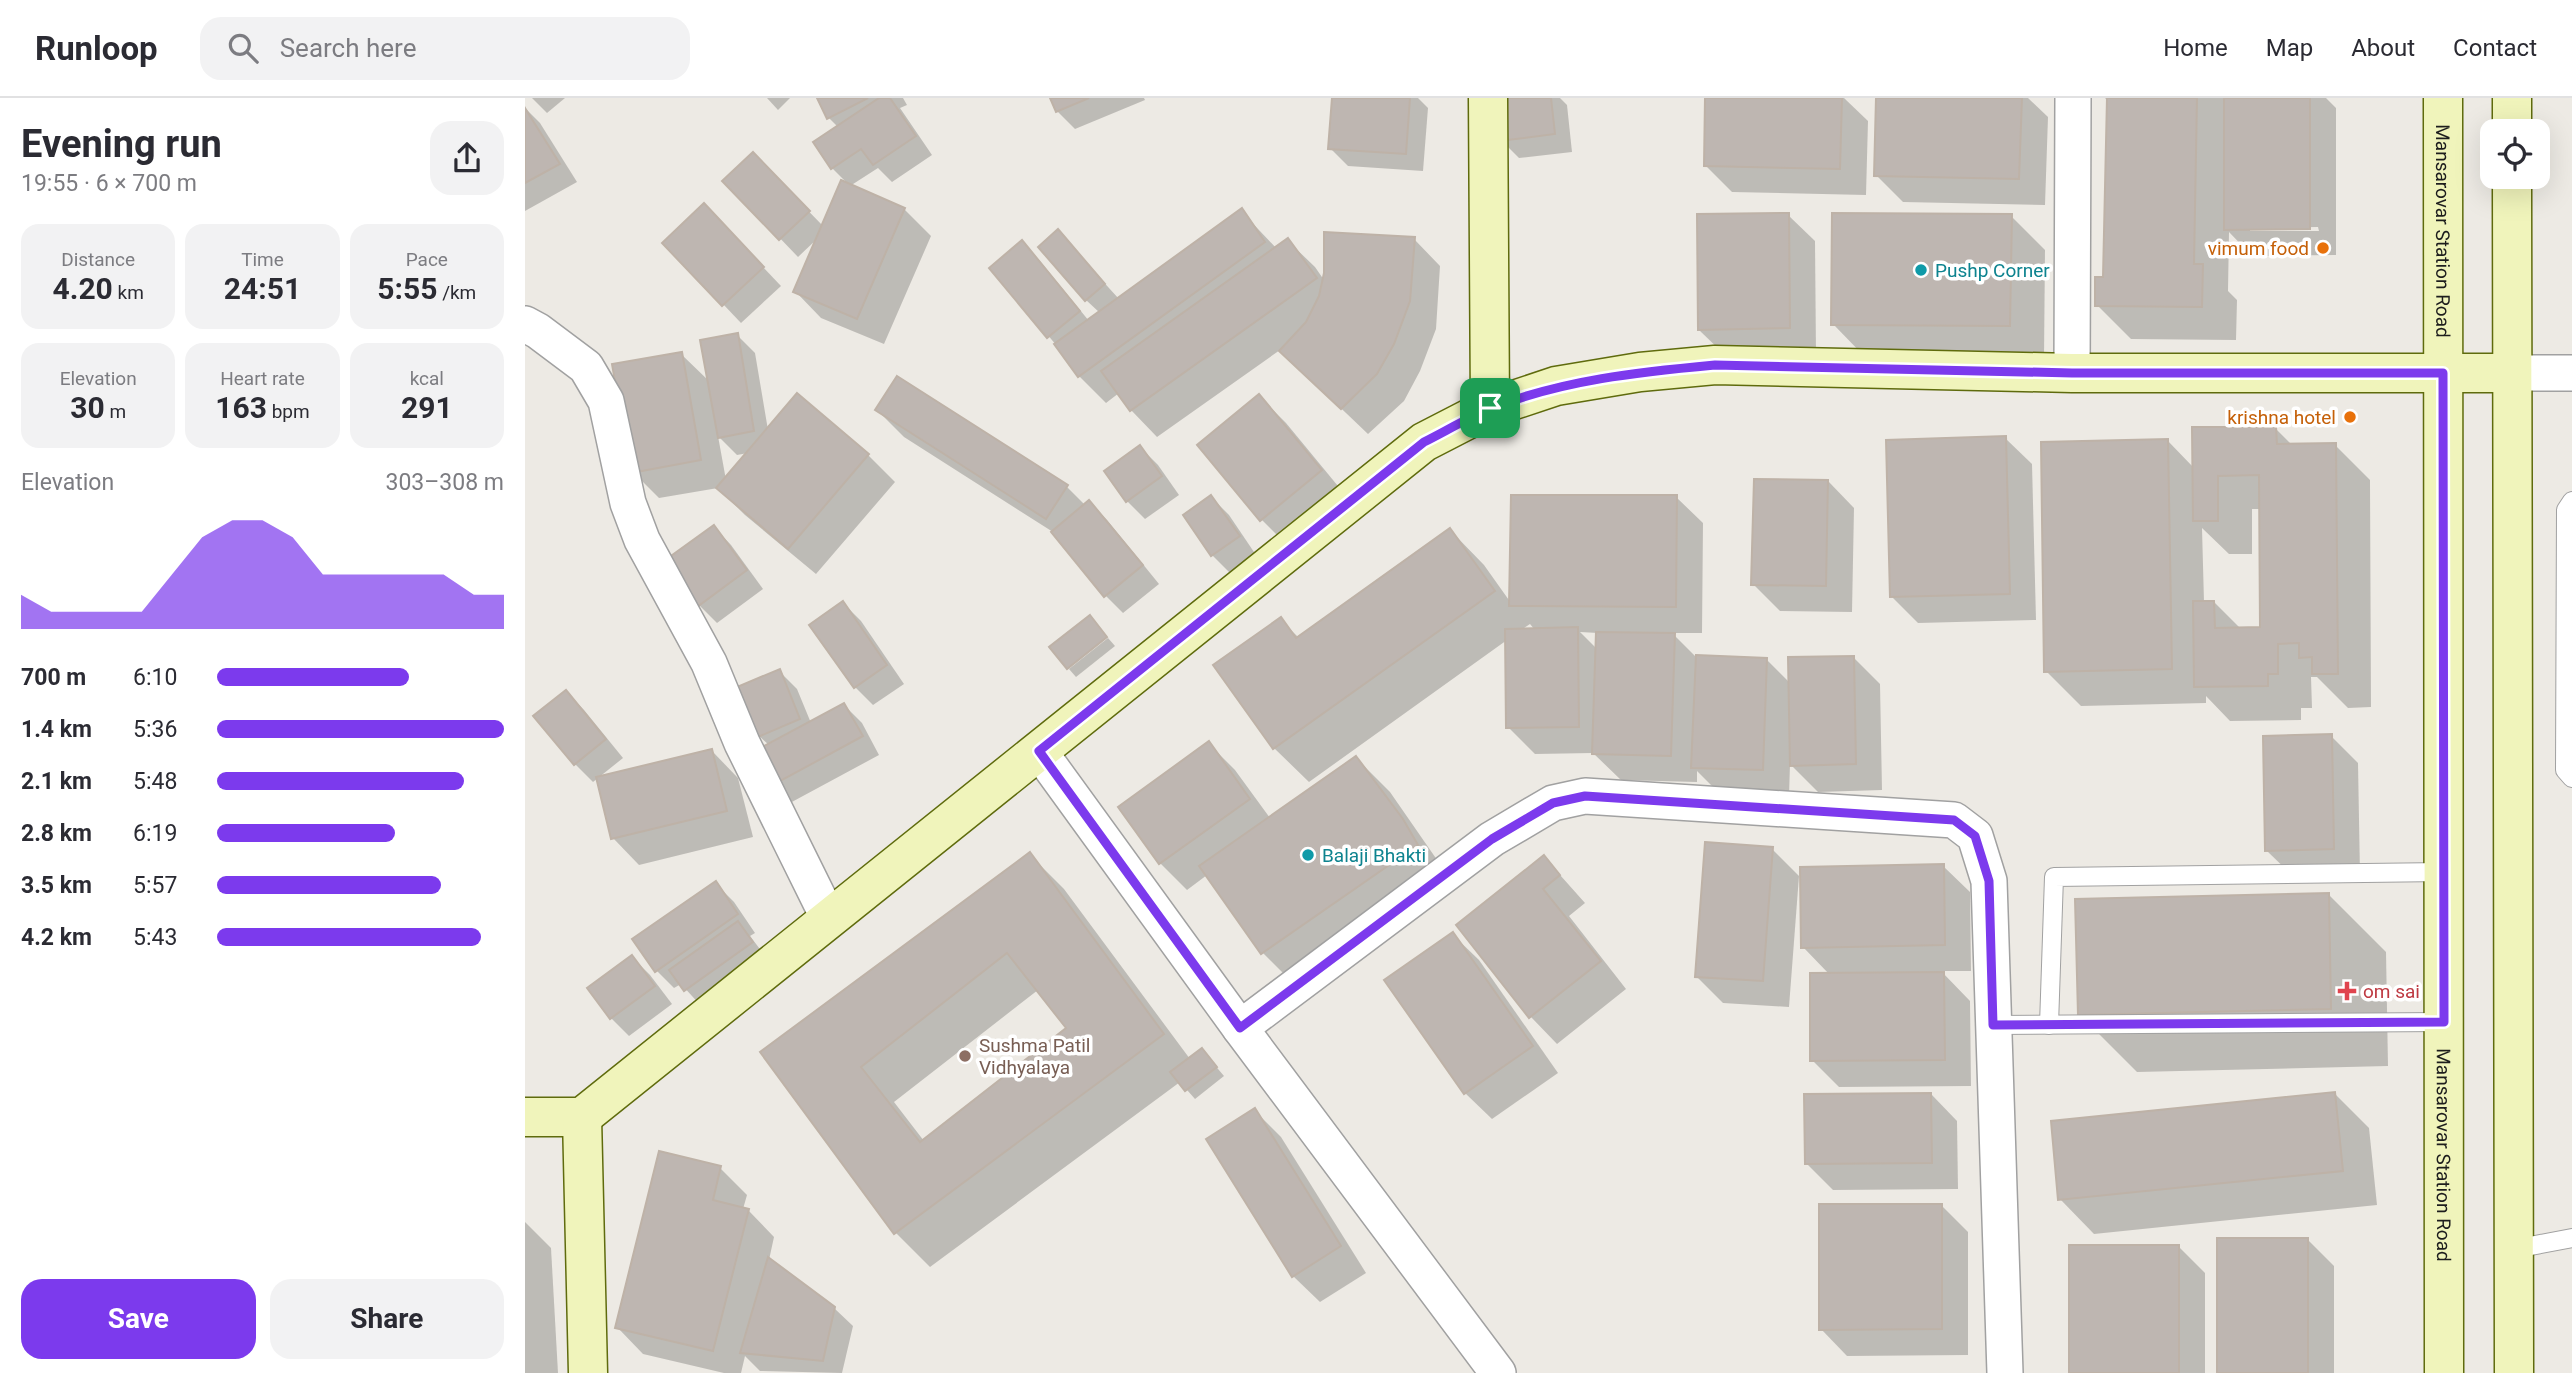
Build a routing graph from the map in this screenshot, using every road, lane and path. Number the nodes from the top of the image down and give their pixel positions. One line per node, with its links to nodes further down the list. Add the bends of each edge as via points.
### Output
1 (1487, 98): 12 (street)
2 (2073, 98): 8 (street)
3 (2443, 98): 9 (street, Mansarovar Station Road)
4 (2512, 98): 5 (street)
5 (2512, 119)
6 (2512, 189): 10 (street)
7 (525, 324): 17 (street, via 586,367 606,401 628,503 642,540 709,663 742,743)
8 (2072, 373): 9 (street); 12 (street, via 1715,365 1556,386)
9 (2443, 373): 10 (street); 16 (street, Mansarovar Station Road)
10 (2512, 373): 11 (street); 25 (street)
11 (2572, 373)
12 (1490, 408): 14 (street, via 1424,442)
13 (2572, 501): 15 (lane, via 2566,510 2565,757 2565,770)
14 (1039, 751): 17 (street); 21 (street)
15 (2572, 779)
16 (2444, 872): 18 (street, Mansarovar Station Road); 20 (lane, via 2054,877)
17 (829, 919): 23 (street)
18 (2444, 1022): 20 (lane); 29 (street, Mansarovar Station Road)
19 (1993, 1025): 20 (lane); 21 (street, via 1989,881 1975,836 1954,820 1585,796 1553,803 1492,839); 28 (street)
20 (2049, 1025)
21 (1240, 1028): 27 (street)
22 (525, 1117): 23 (street)
23 (582, 1117): 26 (street)
24 (2572, 1238): 25 (lane)
25 (2515, 1249): 30 (street)
26 (588, 1373)
27 (1498, 1373)
28 (2005, 1373)
29 (2444, 1373)
30 (2514, 1373)

